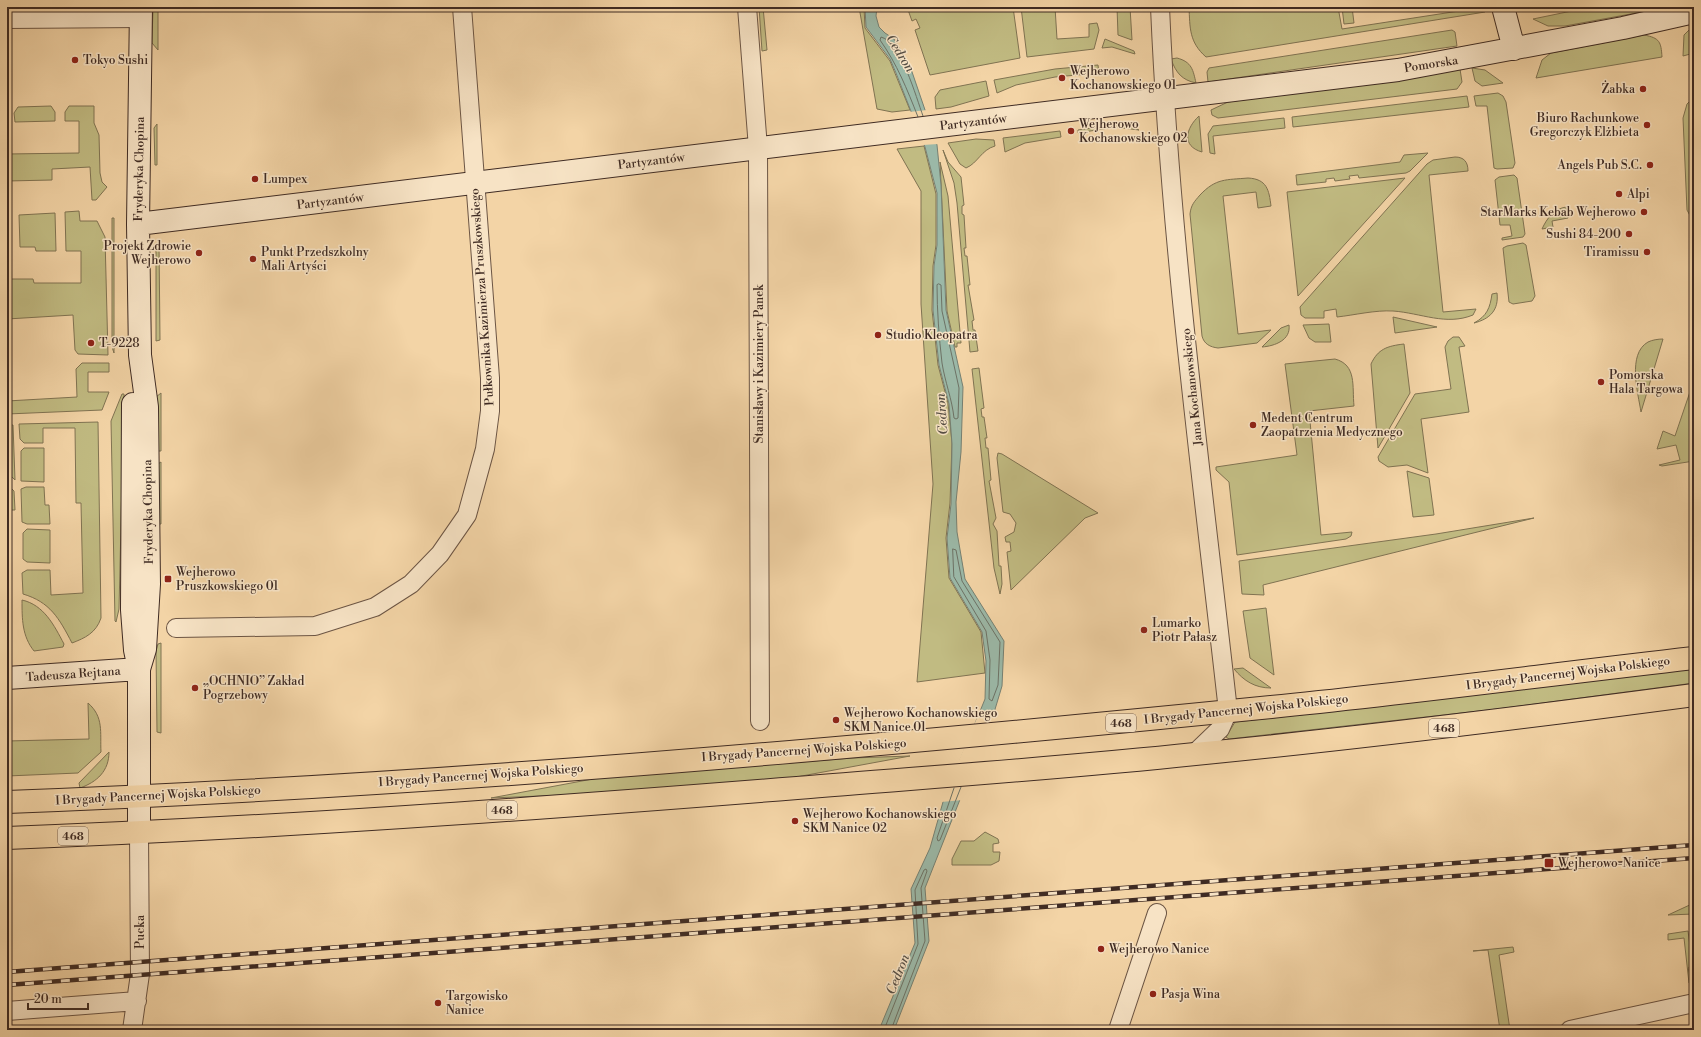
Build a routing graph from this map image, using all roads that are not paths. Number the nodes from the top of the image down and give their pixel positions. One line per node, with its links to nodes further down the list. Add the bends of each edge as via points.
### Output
1 (462, 7): 11 (street, Pułkownika Kazimierza Pruszkowskiego)
2 (748, 7): 10 (street, Stanisławy i Kazimiery Panek)
3 (1160, 7): 9 (street, Jana Kochanowskiego)
4 (1503, 7): 8 (street)
5 (1694, 12): 8 (street, Pomorska)
6 (141, 13): 7 (street); 12 (street, Fryderyka Chopina)
7 (7, 19)
8 (1514, 49): 9 (street, Pomorska, via 1398,70)
9 (1165, 98): 10 (street, Partyzantów); 18 (street, Jana Kochanowskiego, via 1190,370)
10 (758, 148): 11 (street, Partyzantów); 19 (street, Stanisławy i Kazimiery Panek)
11 (475, 183): 12 (street, Partyzantów); 13 (street, Pułkownika Kazimierza Pruszkowskiego, via 490,412 478,482 467,515 458,530 440,554 411,584 375,608 355,615 316,626)
12 (138, 224): 15 (street, Fryderyka Chopina, via 140,355 132,411 132,610)
13 (176, 628)
14 (1694, 658): 18 (main road, I Brygady Pancernej Wojska Polskiego / 468)
15 (139, 669): 16 (street, Tadeusza Rejtana); 21 (street, Fryderyka Chopina)
16 (7, 678)
17 (1694, 695): 20 (main road, 468, via 1471,725)
18 (1228, 711): 20 (street, via 1220,729); 21 (main road, I Brygady Pancernej Wojska Polskiego / 468, via 1014,733 540,771)
19 (760, 721)
20 (1193, 754): 23 (main road, 468, via 674,798)
21 (139, 796): 22 (main road, I Brygady Pancernej Wojska Polskiego / 468); 23 (street, Fryderyka Chopina)
22 (7, 802)
23 (139, 832): 24 (main road, 468); 26 (street, Pucka, via 140,974)
24 (7, 838)
25 (1157, 913): 30 (street)
26 (136, 1001): 28 (street); 29 (street, Pucka)
27 (1694, 1003): 31 (street)
28 (7, 1011)
29 (132, 1030)
30 (1118, 1030)
31 (1570, 1030)

